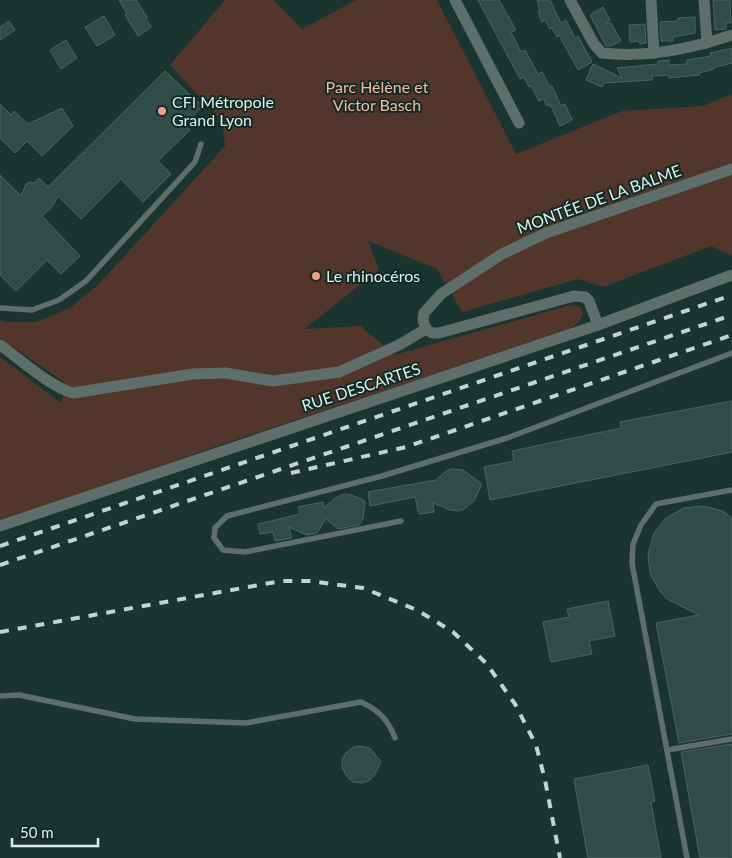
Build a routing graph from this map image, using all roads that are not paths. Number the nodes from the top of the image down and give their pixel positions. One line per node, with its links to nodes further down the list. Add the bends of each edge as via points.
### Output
1 (455, 0): 8 (street)
2 (570, 0): 7 (street, via 602,53)
3 (651, 0): 7 (street)
4 (704, 0): 6 (street)
5 (732, 34): 6 (street)
6 (707, 43): 7 (street)
7 (654, 53)
8 (519, 123)
9 (201, 144): 12 (lane, via 195,162 86,281 59,300 32,310)
10 (732, 169): 14 (street, MONTÉE DE LA BALME, via 546,233 502,254 441,294 424,313)
11 (732, 275): 13 (street, RUE DESCARTES)
12 (0, 308)
13 (598, 325): 14 (street, via 585,297 574,296 439,333); 19 (street, RUE DESCARTES)
14 (426, 329): 15 (street, via 339,372 273,381 225,373 194,374 73,392 53,384)
15 (0, 345)
16 (732, 354): 18 (lane, via 498,441 382,476 227,516 214,528 214,538 223,550 246,552)
17 (732, 490): 23 (lane, via 656,504 641,525 633,544 632,564)
18 (401, 521)
19 (0, 526)
20 (0, 696): 21 (lane, via 19,695 135,719 246,723 362,702 376,709 391,727)
21 (395, 738)
22 (732, 740): 23 (lane)
23 (667, 750): 24 (lane)
24 (687, 858)

